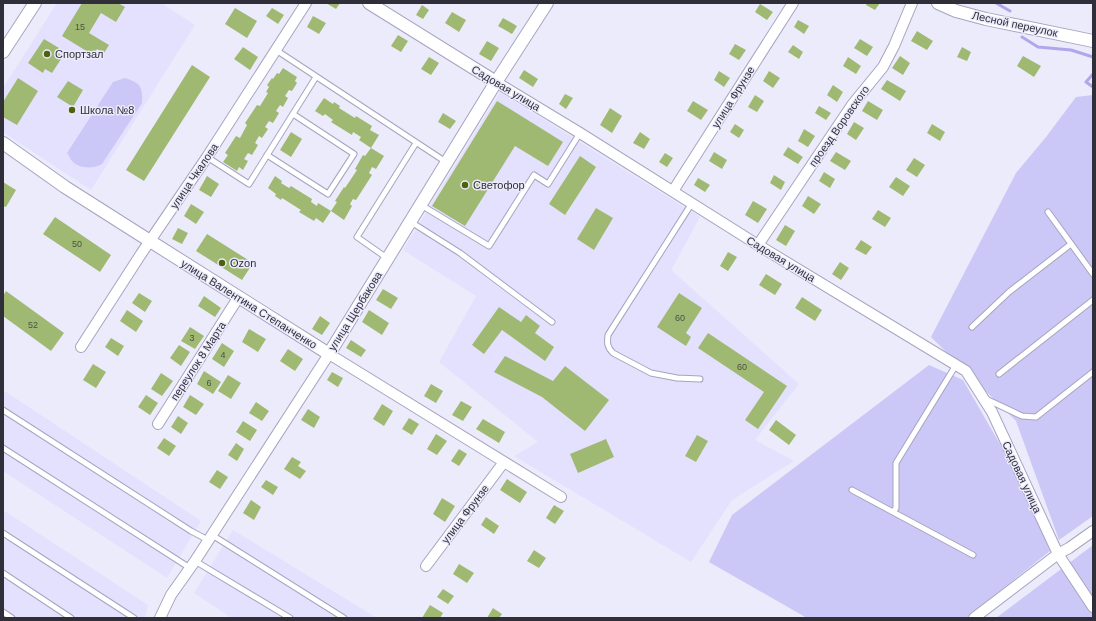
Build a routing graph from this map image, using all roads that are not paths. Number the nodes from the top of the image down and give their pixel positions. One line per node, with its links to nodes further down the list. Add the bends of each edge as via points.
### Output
1 (35, 3): 10 (street)
2 (306, 3): 9 (street, улица Чкалова)
3 (369, 3): 12 (street, Садовая улица)
4 (547, 3): 12 (street, улица Щербакова)
5 (793, 3): 20 (street, улица Фрунзе)
6 (912, 3): 27 (street, проезд Воровского, via 883,67 852,105)
7 (938, 3): 8 (street, Лесной переулок, via 986,19)
8 (1093, 41)
9 (276, 50): 11 (lane); 18 (street, улица Чкалова)
10 (3, 52)
11 (316, 77): 13 (lane); 15 (lane)
12 (496, 82): 14 (street, Садовая улица); 19 (street, улица Щербакова)
13 (293, 114): 17 (lane); 17 (lane, via 354,154 328,194)
14 (580, 133): 20 (street, Садовая улица); 22 (lane, via 548,184 534,175 489,246)
15 (416, 142): 19 (lane); 28 (lane, via 357,237)
16 (3, 143): 25 (street, улица Валентина Степанченко, via 65,187)
17 (267, 155): 18 (lane, via 249,184)
18 (207, 157): 25 (street, улица Чкалова)
19 (447, 162): 22 (street, улица Щербакова)
20 (673, 191): 21 (street, Садовая улица)
21 (692, 203): 27 (street, Садовая улица); 39 (lane, via 608,335 607,342 613,353 651,373)
22 (421, 205): 24 (street, улица Щербакова)
23 (1048, 212): 26 (lane)
24 (410, 222): 28 (street, улица Щербакова); 32 (lane, via 460,253)
25 (150, 241): 30 (street, улица Валентина Степанченко); 34 (street, улица Чкалова)
26 (1071, 244): 29 (lane); 33 (lane, via 1009,292)
27 (758, 245): 36 (street, Садовая улица)
28 (388, 258): 35 (street, улица Щербакова)
29 (1093, 274)
30 (238, 298): 35 (street, улица Валентина Степанченко); 42 (street, переулок 8 Марта)
31 (1093, 300): 38 (lane)
32 (552, 322)
33 (972, 327)
34 (81, 347)
35 (328, 354): 44 (street, улица Валентина Степанченко); 50 (street, улица Щербакова)
36 (956, 365): 40 (street, Садовая улица, via 966,371); 47 (lane, via 896,463 896,508)
37 (1093, 372): 40 (lane, via 1036,417 1022,416)
38 (999, 374)
39 (700, 379)
40 (983, 398): 51 (street, Садовая улица, via 992,412)
41 (3, 410): 50 (lane, via 191,531)
42 (158, 424)
43 (3, 448): 53 (lane)
44 (504, 462): 46 (street, улица Валентина Степанченко); 54 (street, улица Фрунзе)
45 (852, 490): 47 (lane)
46 (561, 497)
47 (893, 512): 52 (lane)
48 (1093, 531): 51 (street)
49 (3, 534): 60 (lane)
50 (210, 537): 53 (street, улица Щербакова); 63 (lane)
51 (1058, 554): 56 (street, Садовая улица); 64 (street)
52 (973, 555)
53 (192, 565): 61 (street, улица Щербакова, via 171,595); 62 (lane)
54 (426, 566)
55 (3, 573): 59 (lane)
56 (1093, 608)
57 (3, 612): 58 (lane)
58 (12, 618)
59 (71, 618)
60 (134, 618)
61 (160, 618)
62 (290, 618)
63 (344, 618)
64 (974, 618)

